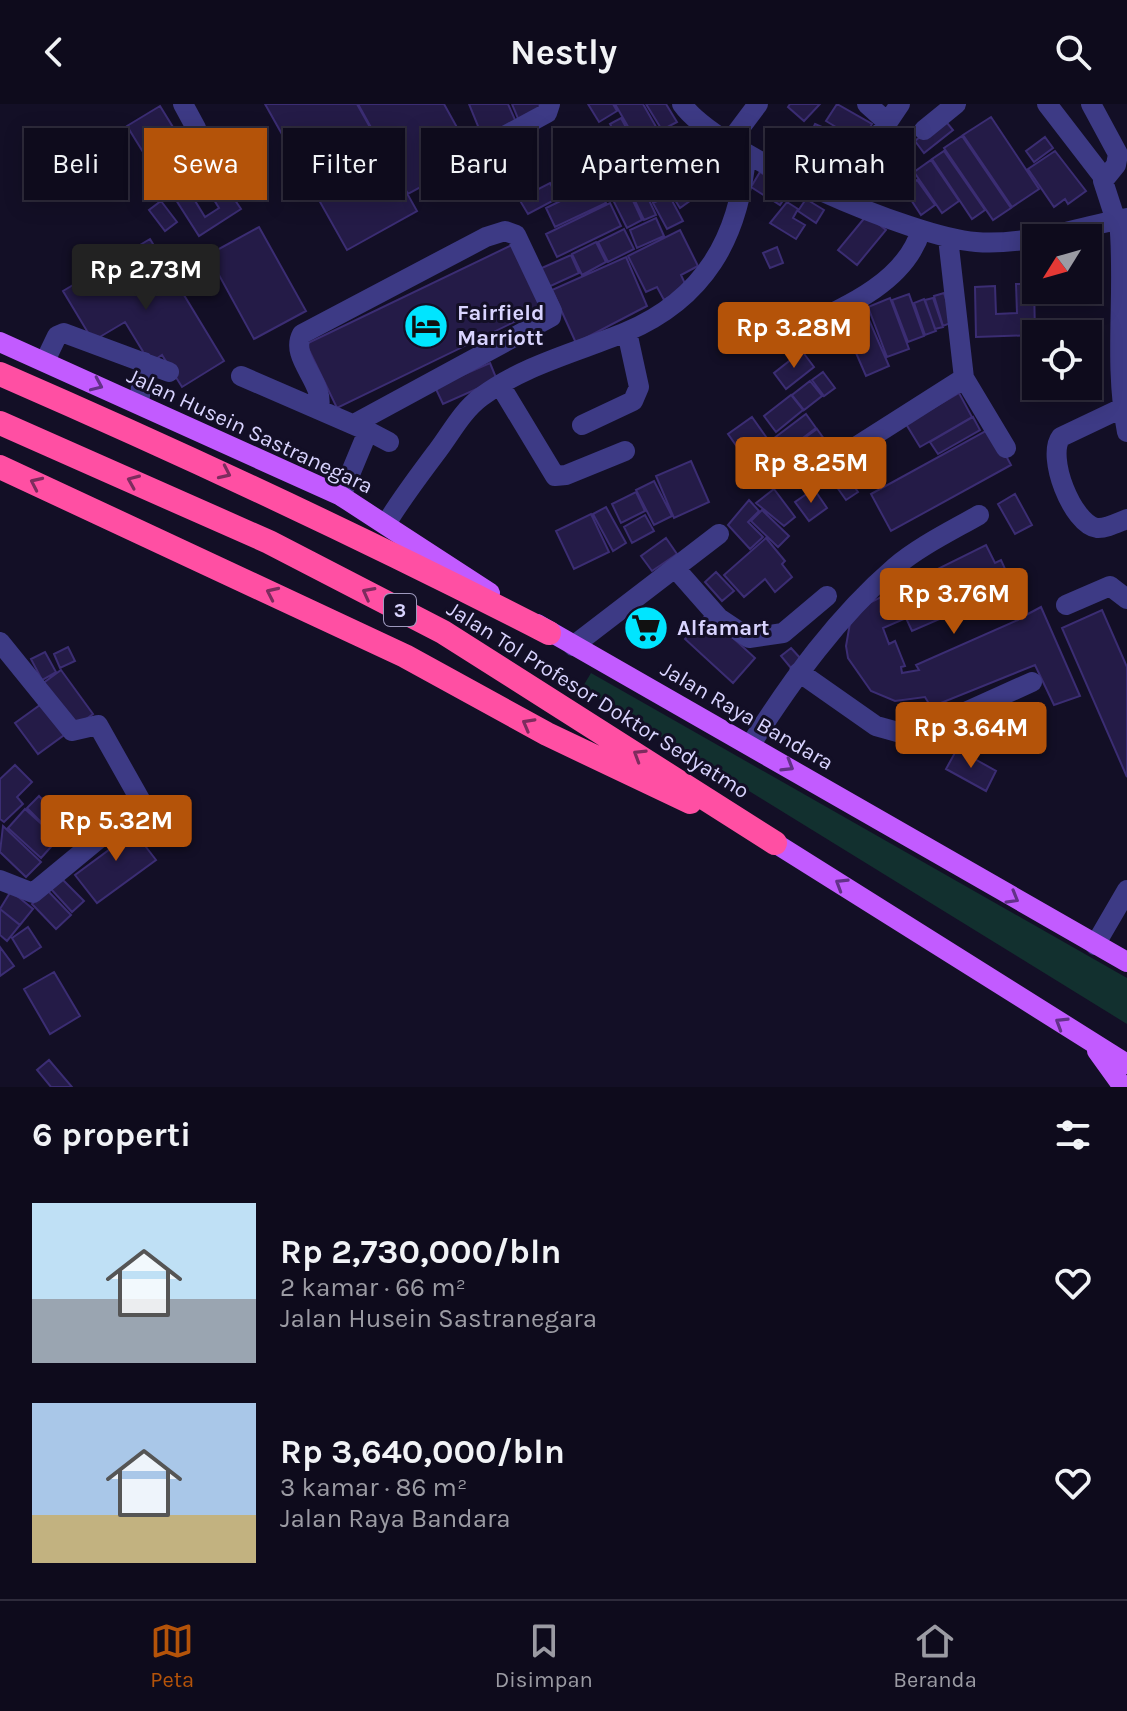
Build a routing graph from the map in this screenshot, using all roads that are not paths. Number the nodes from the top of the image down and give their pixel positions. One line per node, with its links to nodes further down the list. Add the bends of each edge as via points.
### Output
1 (183, 104): 11 (street)
2 (550, 104): 12 (street, via 547,113)
3 (682, 104): 13 (street)
4 (758, 104): 14 (street)
5 (867, 104): 10 (street)
6 (900, 104): 10 (street)
7 (956, 104): 16 (street)
8 (1047, 104): 17 (street)
9 (1091, 104): 17 (street, via 1118,154)
10 (886, 121): 15 (street)
11 (196, 128)
12 (519, 128)
13 (704, 128)
14 (740, 128)
15 (882, 128)
16 (924, 130)
17 (1104, 178): 20 (street)
18 (739, 200): 24 (street, via 727,243 689,292)
19 (848, 200): 21 (street)
20 (1121, 220): 22 (street, via 1002,242); 23 (street)
21 (921, 230): 22 (street); 25 (street, via 915,251 883,282)
22 (948, 238): 32 (street)
23 (1124, 304): 35 (street, via 1118,373)
24 (627, 332): 33 (street, via 563,354); 38 (street, via 639,387 633,401)
25 (776, 339)
26 (0, 342): 27 (main road, Jalan Husein Sastranegara)
27 (45, 361): 28 (street, via 57,336 64,333); 34 (main road, Jalan Husein Sastranegara, one-way to 34)
28 (144, 362): 29 (street); 34 (street)
29 (169, 372)
30 (0, 374): 55 (highway, Jalan Tol Profesor Doktor Sedyatmo / 3, one-way to 55, via 233,476)
31 (241, 376): 36 (street)
32 (964, 378): 42 (street); 43 (street)
33 (500, 385): 44 (street, via 555,476); 49 (street, via 462,416)
34 (139, 404): 46 (main road, Jalan Husein Sastranegara)
35 (1125, 405): 40 (street); 48 (street, via 1061,437 1054,463 1077,511 1092,526)
36 (319, 408): 39 (street); 39 (street, via 320,389 299,349 302,334 486,237 505,231 516,235 551,317)
37 (0, 423): 61 (highway, Jalan Tol Profesor Doktor Sedyatmo / 3, one-way to 37, via 443,632 269,542)
38 (582, 425)
39 (361, 427): 41 (street); 46 (street)
40 (1127, 432)
41 (389, 442)
42 (854, 448)
43 (1006, 448)
44 (625, 451)
45 (0, 467): 61 (highway, one-way to 45, via 547,734 405,656)
46 (341, 496): 49 (main road, Jalan Husein Sastranegara)
47 (979, 515): 58 (street, via 896,566 853,607)
48 (1127, 519)
49 (386, 524): 55 (main road, Jalan Husein Sastranegara)
50 (719, 534): 51 (street)
51 (675, 568): 52 (street, via 719,618 749,638 783,633); 57 (street)
52 (827, 596)
53 (1127, 599): 54 (street, via 1110,586)
54 (1066, 605)
55 (549, 633): 57 (main road, Jalan Raya Bandara)
56 (0, 642): 62 (street, via 72,731 98,725 142,803 33,893)
57 (573, 646): 60 (main road, Jalan Raya Bandara)
58 (799, 672): 59 (street, via 876,726 912,736); 60 (street)
59 (1032, 682)
60 (751, 744): 65 (main road, Jalan Raya Bandara, one-way to 65)
61 (775, 843): 67 (main road, one-way to 61)
62 (0, 880)
63 (1127, 890): 64 (street)
64 (1117, 919): 65 (street)
65 (1095, 945): 66 (main road, Jalan Raya Bandara)
66 (1127, 962)
67 (1088, 1040): 68 (main road); 69 (main road)
68 (1127, 1064)
69 (1123, 1087)

